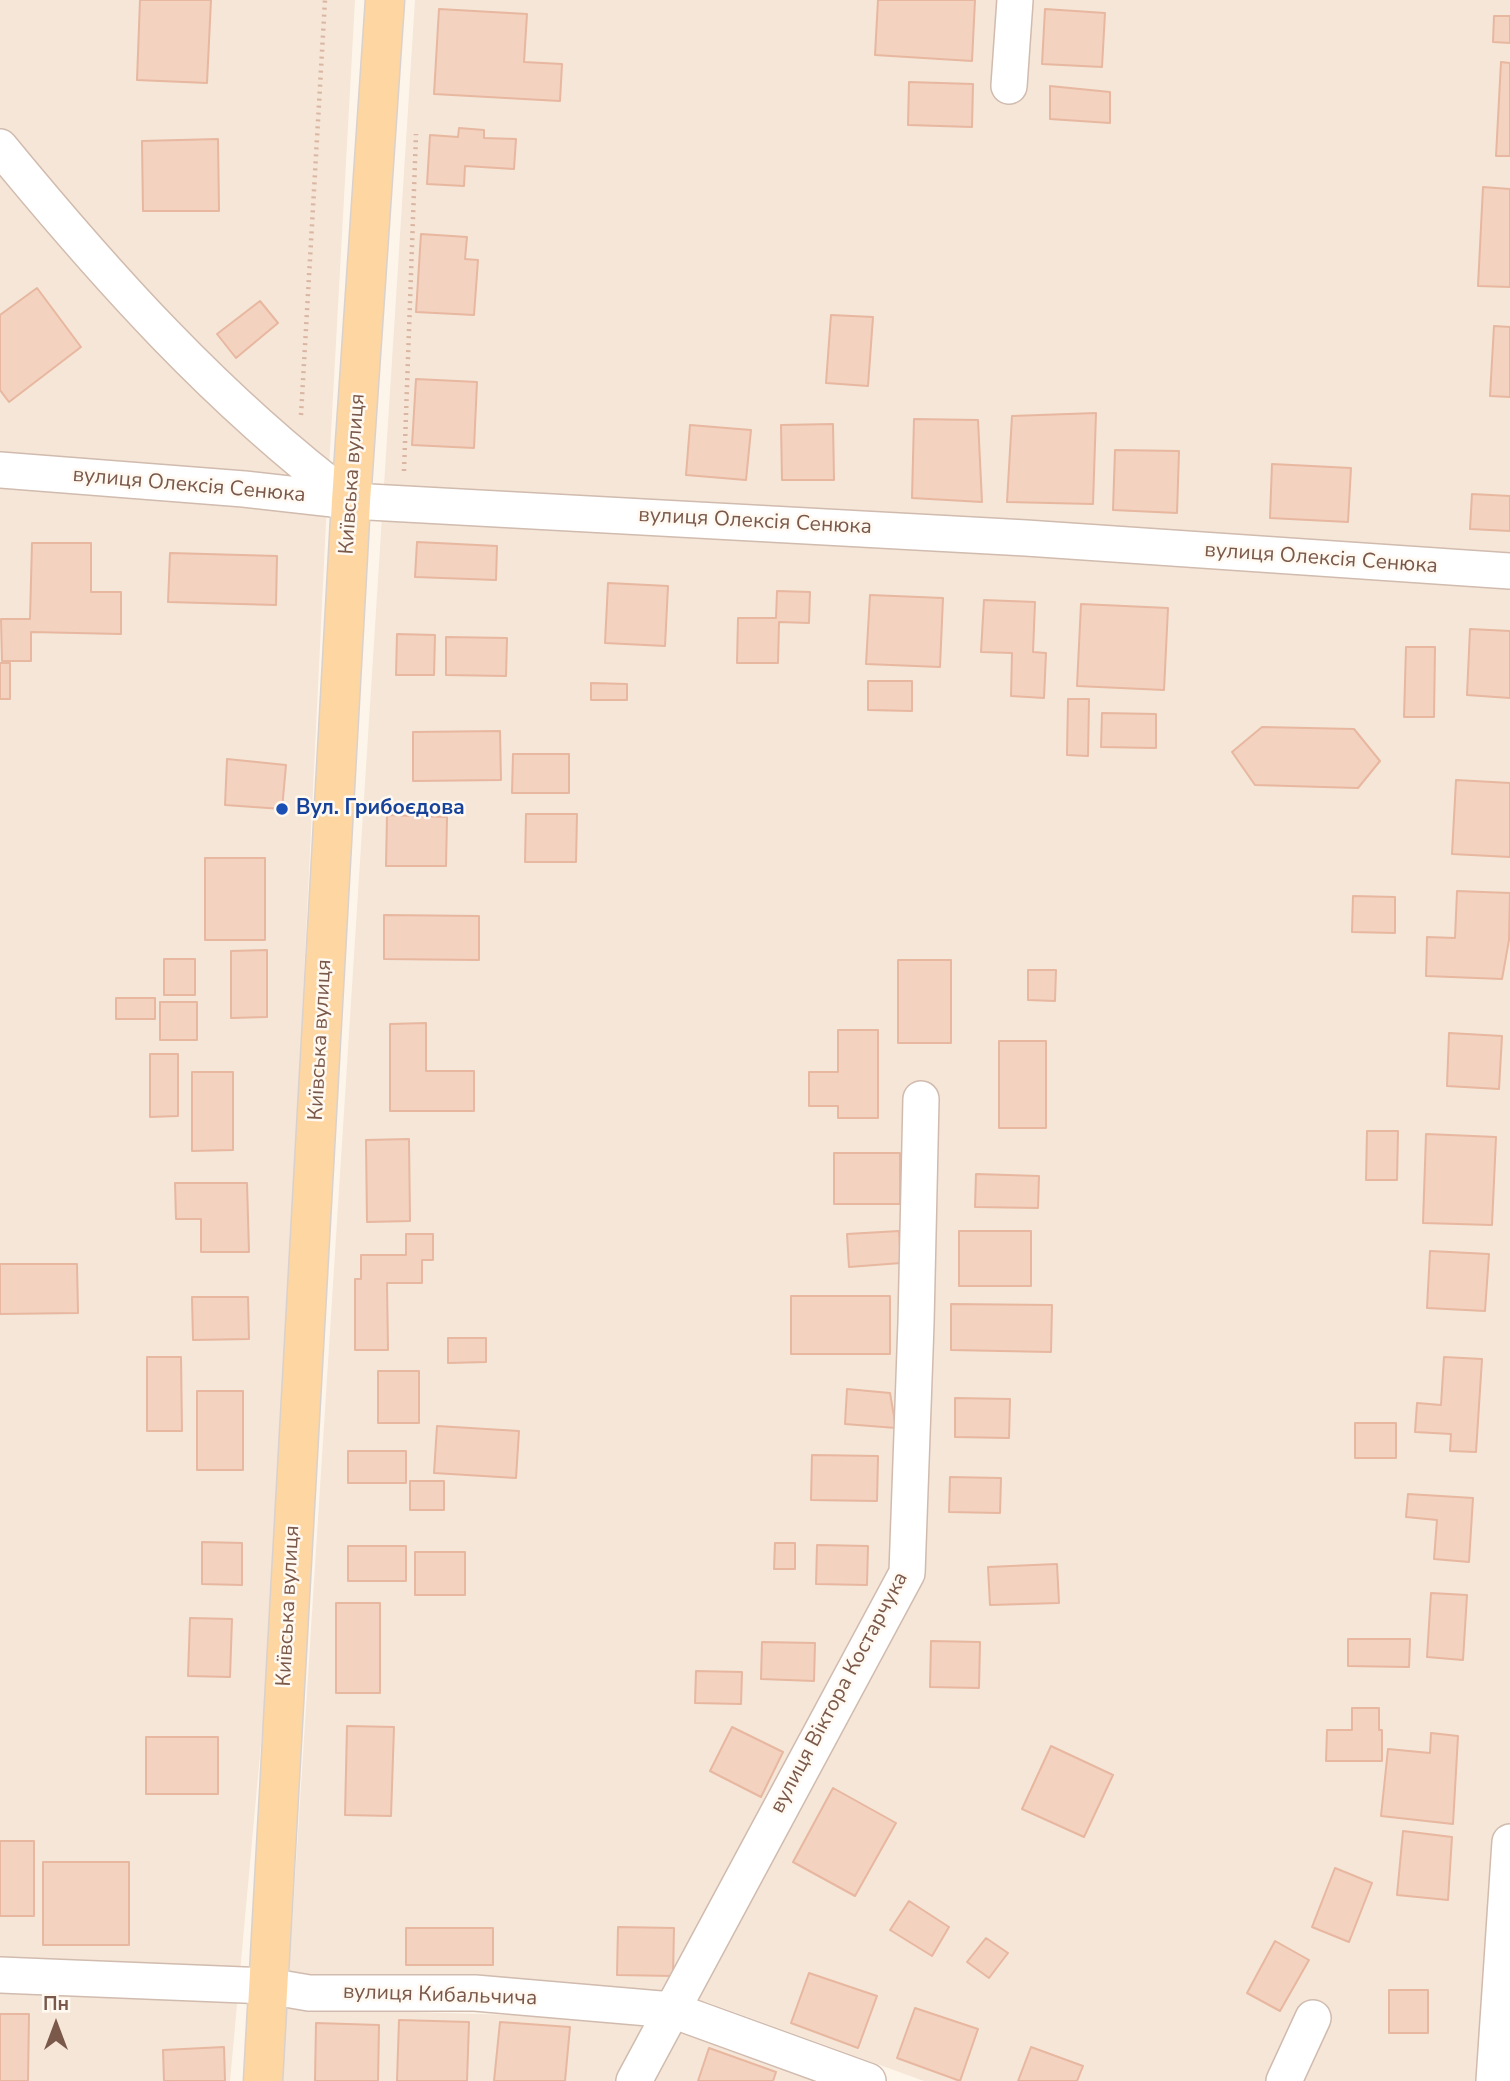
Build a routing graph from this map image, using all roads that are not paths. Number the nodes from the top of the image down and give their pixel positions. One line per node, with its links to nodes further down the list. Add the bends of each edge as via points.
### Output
1 (385, 0): 6 (main road, Київська вулиця)
2 (1015, 0): 3 (street)
3 (1009, 86)
4 (0, 147): 6 (street, via 149,320 298,460)
5 (0, 470): 6 (street, вулиця Олексія Сенюка)
6 (351, 501): 7 (street, вулиця Олексія Сенюка, via 1013,537); 11 (main road, Київська вулиця)
7 (1510, 572)
8 (921, 1099): 12 (street, вулиця Віктора Костарчука, via 907,1573)
9 (1510, 1842): 14 (street)
10 (0, 1975): 11 (street, вулиця Кибальчича)
11 (268, 1986): 12 (street, вулиця Кибальчича, via 309,1993 475,1993); 15 (main road, Київська вулиця)
12 (671, 2010): 16 (street, вулиця Віктора Костарчука); 17 (street, вулиця Кибальчича)
13 (1313, 2018): 18 (street)
14 (1500, 2073)
15 (263, 2081)
16 (634, 2081)
17 (867, 2081)
18 (1284, 2081)

